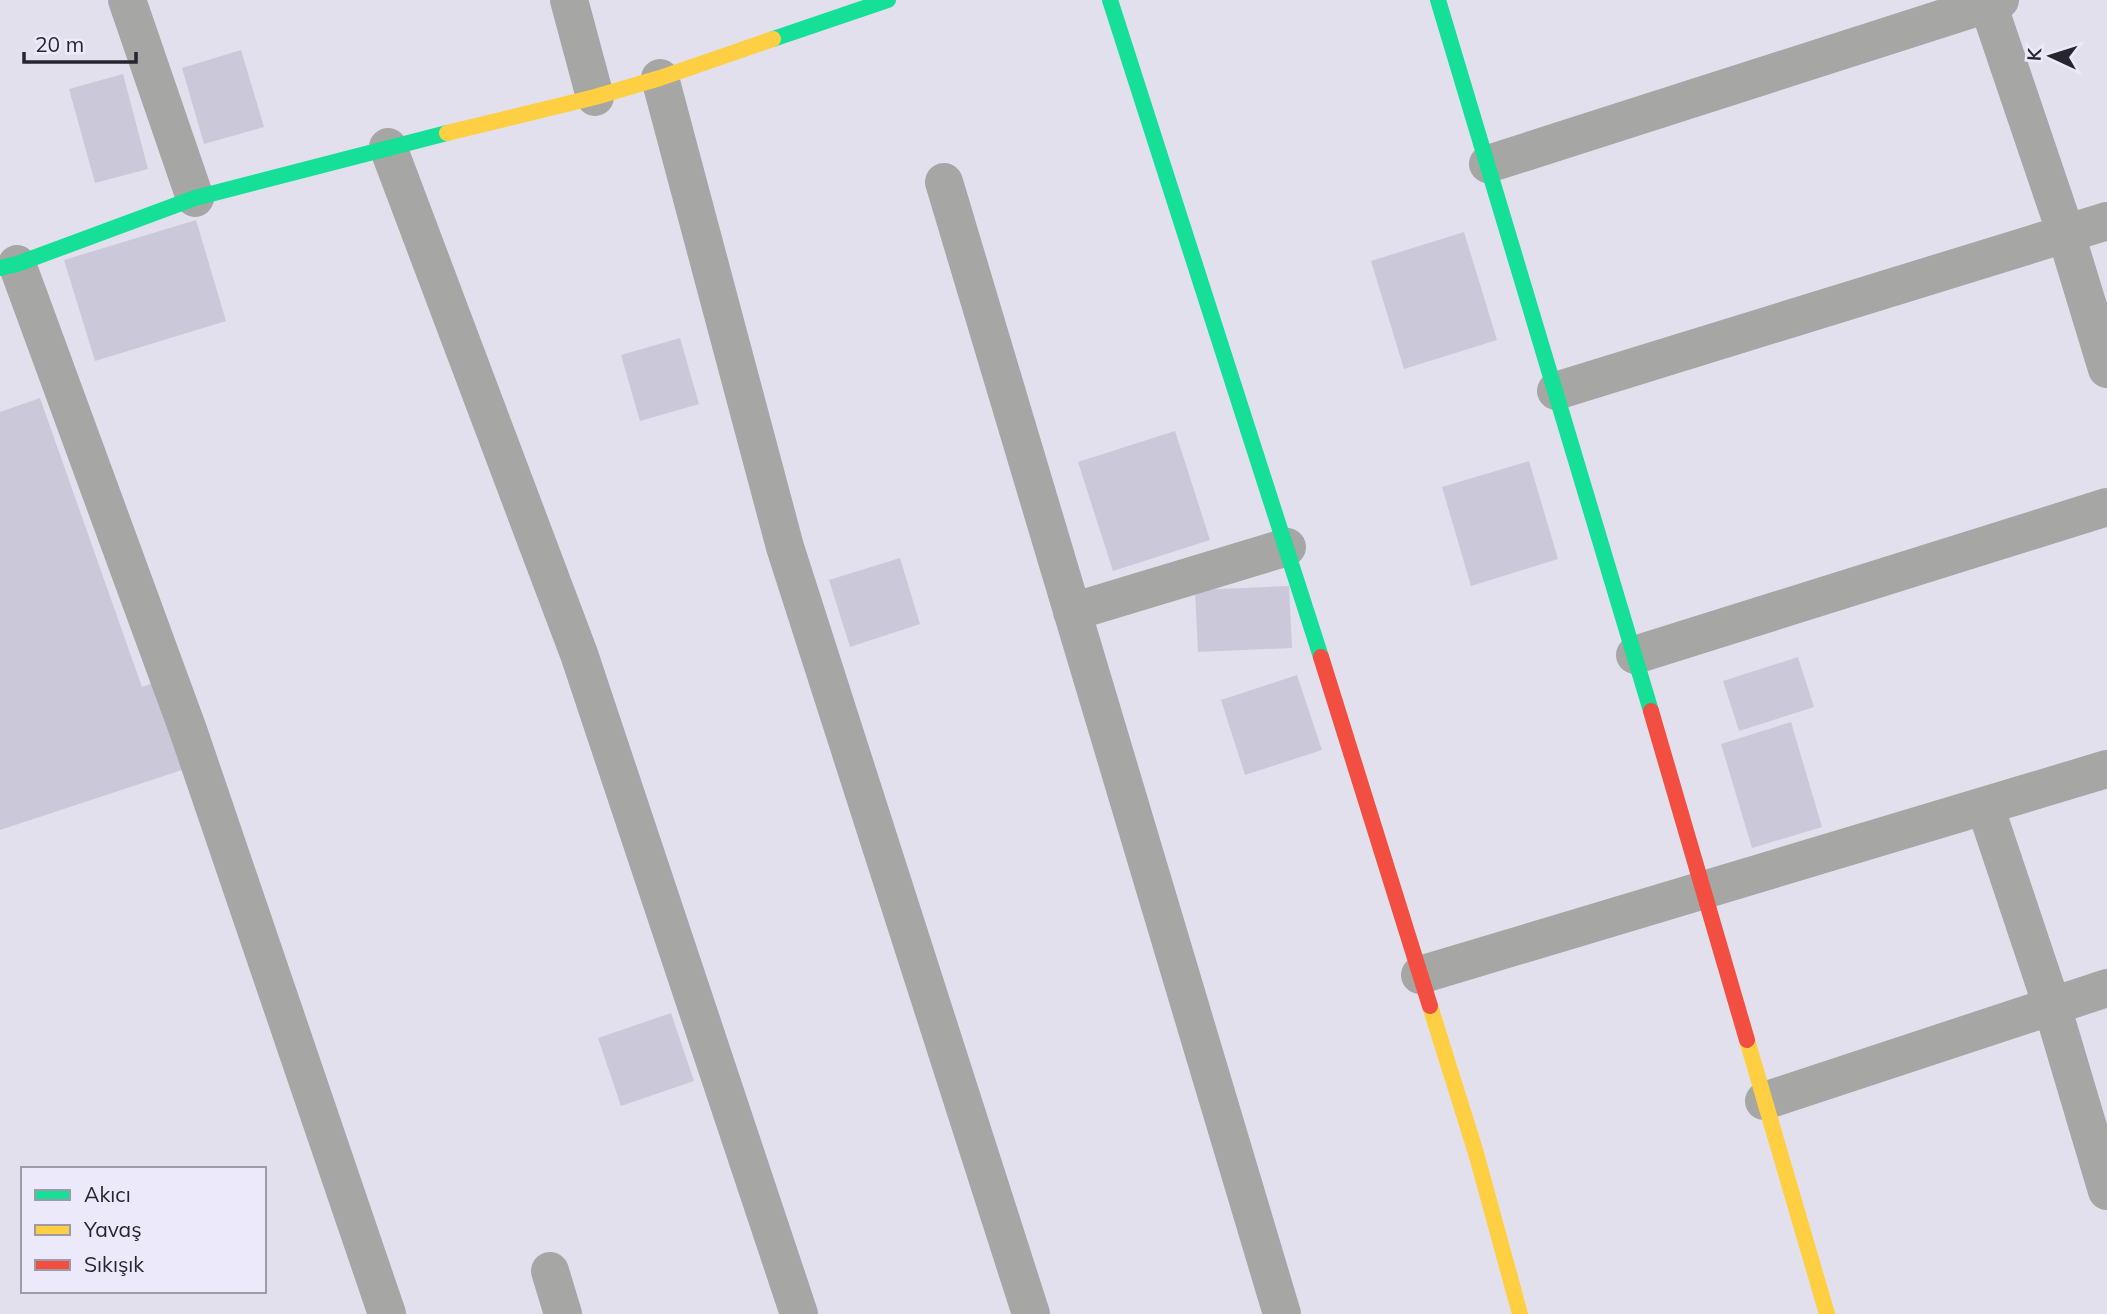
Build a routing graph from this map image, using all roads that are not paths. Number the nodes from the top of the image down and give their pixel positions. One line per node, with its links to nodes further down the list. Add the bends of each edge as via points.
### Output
1 (127, 0): 12 (street)
2 (569, 0): 8 (street)
3 (1110, 0): 19 (street)
4 (1438, 0): 10 (street)
5 (1994, 2): 10 (street); 14 (street)
6 (869, 3): 7 (street)
7 (660, 78): 8 (street); 34 (street, via 785,547)
8 (595, 97): 9 (street)
9 (388, 148): 12 (street); 33 (street, via 579,654)
10 (1488, 164): 17 (street)
11 (944, 182): 20 (street)
12 (195, 198): 15 (street)
13 (2107, 221): 14 (street)
14 (2066, 234): 16 (street); 17 (street)
15 (8, 266): 31 (street, via 188,730)
16 (2107, 369)
17 (1556, 391): 21 (street)
18 (2107, 507): 21 (street)
19 (1287, 547): 20 (street); 25 (street)
20 (1072, 612): 35 (street)
21 (1634, 655): 24 (street)
22 (2107, 769): 23 (street)
23 (1985, 806): 24 (street); 27 (street)
24 (1703, 890): 25 (street); 28 (street)
25 (1420, 975): 36 (street)
26 (2107, 988): 27 (street)
27 (2052, 1006): 28 (street); 29 (street)
28 (1764, 1101): 37 (street)
29 (2107, 1191)
30 (550, 1271): 32 (street)
31 (387, 1314)
32 (563, 1314)
33 (799, 1314)
34 (1031, 1314)
35 (1282, 1314)
36 (1520, 1314)
37 (1826, 1314)

